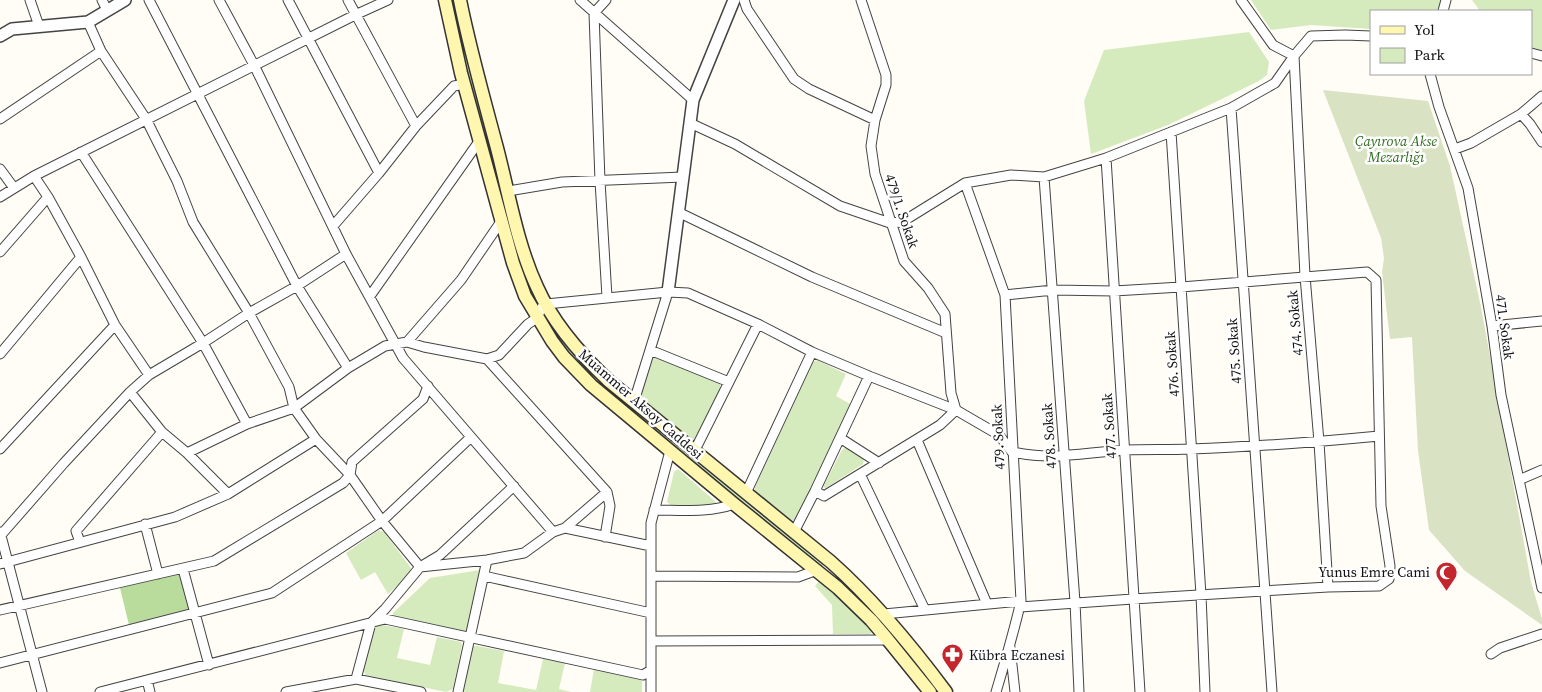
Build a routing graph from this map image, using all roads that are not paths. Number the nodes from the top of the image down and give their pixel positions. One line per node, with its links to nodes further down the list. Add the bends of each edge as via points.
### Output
1 (30, 0): 20 (street)
2 (125, 0): 16 (street)
3 (149, 0): 29 (street)
4 (219, 0): 26 (street)
5 (288, 0): 23 (street)
6 (348, 0): 18 (street)
7 (388, 0): 18 (street)
8 (445, 0): 28 (main road, Muammer Aksoy Caddesi)
9 (460, 0): 53 (main road)
10 (580, 0): 17 (street)
11 (606, 0): 17 (street)
12 (734, 0): 31 (street)
13 (744, 0): 36 (street, via 746,9 794,78 809,89)
14 (861, 0): 36 (street, 479/1. Sokak, via 886,75 886,85)
15 (1241, 0): 25 (street, via 1273,45)
16 (104, 5): 19 (street)
17 (594, 13): 31 (street); 50 (street)
18 (355, 15): 23 (street); 38 (street)
19 (88, 22): 20 (street); 24 (street)
20 (39, 26): 21 (street, via 12,29)
21 (0, 36)
22 (1370, 36): 25 (street, via 1311,36)
23 (308, 38): 26 (street); 46 (street)
24 (101, 51): 34 (street); 35 (street)
25 (1294, 56): 32 (street, via 1275,84); 63 (street, 474. Sokak)
26 (254, 66): 29 (street); 59 (street)
27 (1430, 75): 42 (street, 471. Sokak)
28 (465, 84): 38 (street, via 454,86); 40 (main road, Muammer Aksoy Caddesi)
29 (197, 94): 35 (street); 65 (street)
30 (1542, 96): 33 (street)
31 (693, 100): 37 (street)
32 (1231, 108): 39 (street); 64 (street, 475. Sokak)
33 (1521, 114): 41 (street); 42 (street)
34 (0, 119)
35 (146, 119): 43 (street); 74 (street, via 193,222)
36 (874, 120): 58 (street, 479/1. Sokak, via 871,146 874,174)
37 (690, 123): 48 (street); 58 (street, via 735,144 840,206)
38 (416, 126): 46 (street)
39 (1171, 132): 44 (street); 66 (street, 476. Sokak)
40 (480, 140): 57 (main road, Muammer Aksoy Caddesi); 71 (street)
41 (1542, 142)
42 (1455, 149): 79 (street, 471. Sokak, via 1468,188)
43 (81, 152): 47 (street); 82 (street)
44 (1106, 158): 49 (street); 68 (street, 477. Sokak)
45 (0, 169): 52 (street)
46 (379, 173): 59 (street)
47 (34, 176): 52 (street); 55 (street)
48 (683, 177): 50 (street); 56 (street)
49 (1044, 177): 51 (street, via 1011,175); 67 (street, 478. Sokak)
50 (600, 181): 53 (street, via 562,182); 72 (street)
51 (965, 183): 58 (street, via 902,222); 70 (street, 479. Sokak)
52 (14, 188): 54 (street)
53 (508, 191): 73 (main road, via 527,261)
54 (0, 197)
55 (48, 197): 60 (street); 62 (street)
56 (678, 212): 69 (street); 80 (street, via 812,277)
57 (502, 220): 75 (main road, Muammer Aksoy Caddesi, via 520,283); 81 (street, via 461,280)
58 (890, 222): 80 (street, 479/1. Sokak, via 904,261 945,314)
59 (333, 226): 61 (street)
60 (0, 252)
61 (346, 254): 65 (street); 71 (street)
62 (81, 257): 78 (street); 86 (street)
63 (1305, 276): 64 (street); 100 (street, via 1367,272 1376,280); 104 (street, 474. Sokak)
64 (1243, 282): 66 (street); 105 (street, 475. Sokak)
65 (297, 286): 74 (street); 88 (street)
66 (1181, 287): 68 (street); 107 (street, 476. Sokak)
67 (1053, 290): 68 (street); 70 (street); 113 (street, 478. Sokak)
68 (1114, 291): 109 (street, 477. Sokak)
69 (668, 292): 72 (street); 77 (street, via 688,293); 84 (street)
70 (1005, 295): 111 (street, 479. Sokak)
71 (370, 296): 83 (street)
72 (607, 297): 73 (street)
73 (546, 304): 75 (street); 94 (main road, via 586,358)
74 (249, 313): 82 (street); 95 (street, via 289,387)
75 (537, 318): 87 (street, via 499,355); 110 (main road, Muammer Aksoy Caddesi, via 552,341 591,385)
76 (1542, 321): 79 (street)
77 (758, 324): 85 (street); 91 (street)
78 (115, 325): 89 (street); 106 (street)
79 (1492, 326): 118 (street, 471. Sokak, via 1500,395)
80 (946, 333): 96 (street, 479/1. Sokak, via 951,393)
81 (407, 342): 83 (street); 87 (street)
82 (203, 343): 89 (street); 97 (street)
83 (395, 343): 88 (street); 92 (street, via 403,358)
84 (650, 350): 91 (street); 94 (street, via 636,395)
85 (812, 352): 90 (street); 122 (street)
86 (0, 354)
87 (487, 359): 121 (street)
88 (348, 368): 95 (street)
89 (149, 375): 93 (street)
90 (869, 376): 96 (street); 101 (street)
91 (729, 382): 108 (street)
92 (428, 386): 99 (street); 117 (street, via 423,399 352,462)
93 (130, 392): 98 (street); 131 (street)
94 (631, 399): 108 (main road)
95 (294, 408): 97 (street); 102 (street)
96 (956, 410): 103 (street); 111 (street, via 999,435)
97 (247, 424): 112 (street)
98 (162, 432): 112 (street); 133 (street, via 76,530)
99 (471, 436): 119 (street); 126 (street)
100 (1380, 436): 104 (street); 143 (street, via 1381,506 1389,579 1379,586)
101 (840, 438): 114 (street); 120 (street)
102 (316, 439): 117 (street); 123 (street)
103 (917, 440): 114 (street); 149 (street)
104 (1319, 442): 105 (street); 143 (street, 474. Sokak)
105 (1254, 445): 107 (street); 145 (street, 475. Sokak)
106 (0, 449)
107 (1191, 449): 109 (street); 146 (street, 476. Sokak)
108 (694, 450): 122 (main road)
109 (1124, 450): 113 (street); 147 (street, 477. Sokak)
110 (670, 451): 124 (main road, Muammer Aksoy Caddesi); 125 (street)
111 (1013, 452): 113 (street, via 1032,456); 150 (street, 479. Sokak)
112 (187, 454): 123 (street)
113 (1064, 456): 148 (street, 478. Sokak)
114 (879, 463): 116 (street)
115 (1542, 470): 118 (street)
116 (860, 474): 120 (street, via 824,496); 153 (street)
117 (350, 475): 126 (street); 138 (street, via 343,483 214,562)
118 (1519, 480): 144 (street, 471. Sokak)
119 (514, 486): 129 (street); 137 (street, via 440,555)
120 (815, 491): 130 (street)
121 (607, 492): 128 (street); 132 (street, via 610,506)
122 (746, 493): 130 (main road)
123 (228, 494): 127 (street, via 175,517)
124 (734, 504): 125 (street, via 710,510); 139 (main road, Muammer Aksoy Caddesi)
125 (654, 510): 134 (street)
126 (382, 521): 137 (street); 155 (street, via 272,593)
127 (145, 524): 133 (street); 140 (street)
128 (565, 528): 129 (street); 132 (street)
129 (553, 532): 135 (street, via 524,553)
130 (794, 532): 156 (main road, via 856,584)
131 (0, 534): 136 (street)
132 (605, 537): 134 (street)
133 (80, 542): 136 (street)
134 (651, 546): 142 (street)
135 (487, 560): 137 (street); 141 (street)
136 (4, 563): 151 (street)
137 (420, 567): 157 (street)
138 (183, 568): 140 (street); 155 (street)
139 (817, 570): 142 (street, via 798,577); 160 (main road, Muammer Aksoy Caddesi)
140 (158, 574): 151 (street)
141 (484, 576): 154 (street); 159 (street)
142 (651, 576): 154 (street)
143 (1328, 587): 145 (street)
144 (1542, 588)
145 (1265, 591): 146 (street); 184 (street, 475. Sokak)
146 (1201, 595): 147 (street); 183 (street, 476. Sokak)
147 (1133, 598): 148 (street); 182 (street, 477. Sokak)
148 (1075, 602): 150 (street); 181 (street, 478. Sokak)
149 (986, 604): 150 (street); 153 (street)
150 (1021, 604): 162 (street, 479. Sokak)
151 (20, 606): 152 (street); 163 (street)
152 (0, 610)
153 (925, 610): 156 (street)
154 (651, 612): 161 (street)
155 (195, 613): 163 (street); 166 (street)
156 (884, 614): 178 (main road)
157 (371, 623): 159 (street, via 385,619); 166 (street); 168 (street)
158 (1542, 634): 164 (street)
159 (471, 638): 167 (street, via 643,675); 175 (street)
160 (888, 640): 161 (street); 177 (main road, Muammer Aksoy Caddesi)
161 (651, 641): 167 (street)
162 (1010, 642): 179 (street, 479. Sokak); 180 (street)
163 (32, 654): 165 (street); 171 (street)
164 (1491, 654)
165 (0, 662)
166 (209, 665): 169 (street)
167 (651, 670): 176 (street)
168 (356, 679): 170 (street); 174 (street)
169 (147, 680): 172 (street); 173 (street)
170 (292, 691)
171 (42, 692)
172 (100, 692)
173 (150, 692)
174 (421, 692)
175 (458, 692)
176 (651, 692)
177 (930, 692)
178 (946, 692)
179 (996, 692)
180 (1016, 692)
181 (1079, 692)
182 (1140, 692)
183 (1205, 692)
184 (1272, 692)

